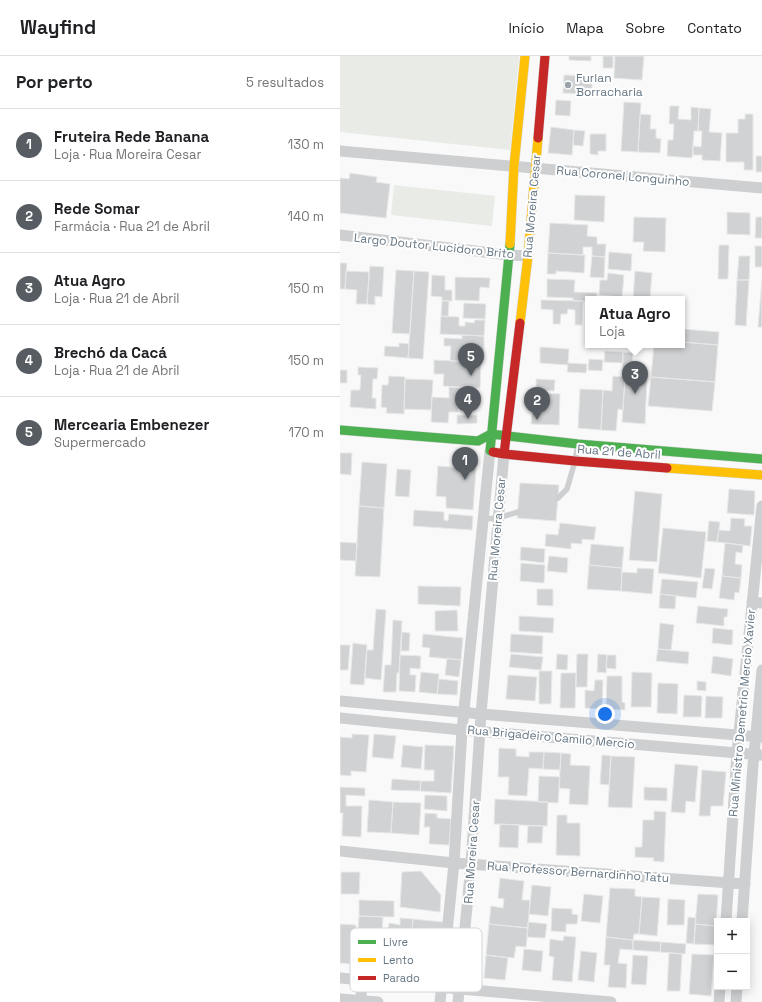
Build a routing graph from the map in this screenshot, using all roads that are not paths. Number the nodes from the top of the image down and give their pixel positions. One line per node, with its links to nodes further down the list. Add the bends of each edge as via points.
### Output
1 (525, 56): 4 (street, Rua Moreira Cesar)
2 (545, 56): 5 (street, Rua Moreira Cesar)
3 (340, 151): 4 (street, Rua Coronel Longuinho)
4 (514, 166): 5 (street, Rua Coronel Longuinho); 8 (street, Rua Moreira Cesar)
5 (536, 168): 6 (street, Rua Coronel Longuinho); 9 (street, Rua Moreira Cesar)
6 (762, 188)
7 (340, 235): 8 (street, Largo Doutor Lucidoro Brito)
8 (509, 255): 9 (street, Largo Doutor Lucidoro Brito); 11 (street, Rua Moreira Cesar)
9 (528, 256): 12 (street, Rua Moreira Cesar)
10 (340, 430): 13 (street)
11 (492, 434): 12 (street, Rua 21 de Abril); 13 (street); 15 (street, Rua Moreira Cesar)
12 (506, 436): 14 (street, Rua 21 de Abril); 16 (street, Rua Moreira Cesar)
13 (478, 441): 15 (street, Rua 21 de Abril)
14 (578, 444): 17 (street, Rua 21 de Abril); 18 (lane)
15 (490, 451): 16 (street, Rua 21 de Abril); 24 (street, Rua Moreira Cesar)
16 (504, 454): 18 (street, Rua 21 de Abril); 23 (street, Rua Moreira Cesar)
17 (762, 459)
18 (575, 461): 19 (street, Rua 21 de Abril); 20 (lane, via 567,489)
19 (762, 475)
20 (558, 498)
21 (762, 506): 25 (street, Rua Ministro Demetrio Mercio Xavier)
22 (518, 512): 23 (lane)
23 (498, 518): 24 (lane); 27 (street, Rua Moreira Cesar)
24 (483, 519): 26 (street, Rua Moreira Cesar)
25 (757, 602): 36 (street, Rua Ministro Demetrio Mercio Xavier)
26 (471, 644): 27 (street); 30 (street, Rua Moreira Cesar)
27 (487, 646): 31 (street, Rua Moreira Cesar)
28 (762, 670): 37 (street, Rua Ministro Demetrio Mercio Xavier)
29 (340, 701): 30 (street, Rua Brigadeiro Camilo Mercio)
30 (464, 712): 31 (street, Rua Brigadeiro Camilo Mercio); 34 (street, Rua Moreira Cesar)
31 (481, 714): 33 (street, Rua Brigadeiro Camilo Mercio); 35 (street, Rua Moreira Cesar)
32 (340, 718): 34 (street, Rua Brigadeiro Camilo Mercio)
33 (614, 725): 36 (street, Rua Brigadeiro Camilo Mercio); 38 (street)
34 (462, 730): 35 (street, Rua Brigadeiro Camilo Mercio); 41 (street, Rua Moreira Cesar)
35 (480, 731): 38 (street, Rua Brigadeiro Camilo Mercio); 42 (street, Rua Moreira Cesar)
36 (739, 736): 37 (street, Rua Brigadeiro Camilo Mercio); 39 (street, Rua Ministro Demetrio Mercio Xavier)
37 (759, 737): 40 (street, Rua Ministro Demetrio Mercio Xavier)
38 (614, 743): 39 (street, Rua Brigadeiro Camilo Mercio)
39 (737, 753): 40 (street, Rua Brigadeiro Camilo Mercio); 43 (street, Rua Ministro Demetrio Mercio Xavier)
40 (758, 755): 44 (street, Rua Ministro Demetrio Mercio Xavier)
41 (458, 796): 42 (street); 46 (street, Rua Moreira Cesar)
42 (476, 798): 47 (street, Rua Moreira Cesar)
43 (733, 811): 44 (street); 48 (street, Rua Ministro Demetrio Mercio Xavier)
44 (750, 812): 49 (street, Rua Ministro Demetrio Mercio Xavier)
45 (340, 851): 46 (street, Rua Professor Bernardinho Tatu)
46 (454, 863): 47 (street, Rua Professor Bernardinho Tatu); 52 (street, Rua Moreira Cesar)
47 (471, 864): 48 (street, Rua Professor Bernardinho Tatu); 53 (street, Rua Moreira Cesar)
48 (729, 882): 49 (street, Rua Professor Bernardinho Tatu); 50 (street, Rua Ministro Demetrio Mercio Xavier)
49 (745, 884): 51 (street, Rua Ministro Demetrio Mercio Xavier)
50 (726, 918)
51 (742, 918)
52 (448, 923): 53 (street); 54 (street, Rua Moreira Cesar)
53 (466, 924): 55 (street, Rua Moreira Cesar)
54 (447, 928)
55 (466, 928)
56 (340, 978): 57 (street)
57 (350, 979)
58 (720, 990): 71 (street)
59 (737, 990): 72 (street)
60 (361, 992): 66 (street)
61 (441, 992): 68 (street, Rua Moreira Cesar)
62 (460, 992): 69 (street, Rua Moreira Cesar)
63 (482, 992): 65 (street)
64 (340, 999): 66 (street)
65 (536, 999): 70 (street)
66 (361, 1000): 67 (street)
67 (378, 1002)
68 (440, 1002)
69 (458, 1002)
70 (611, 1002)
71 (719, 1002)
72 (736, 1002)

